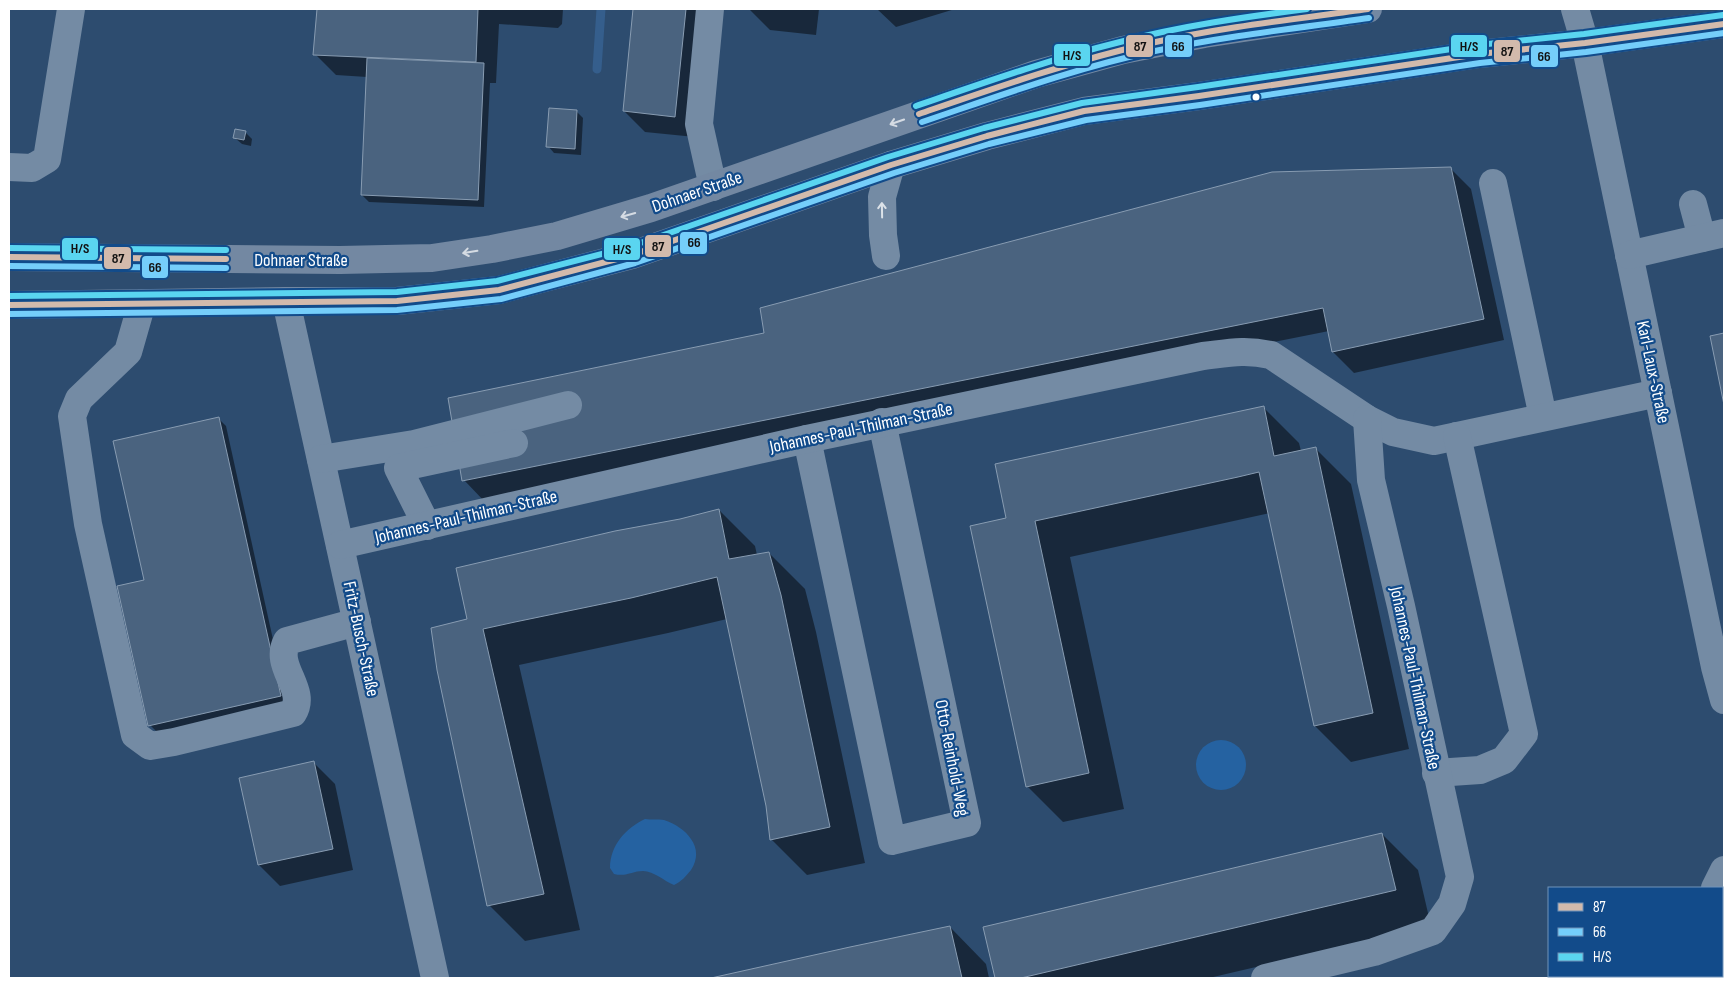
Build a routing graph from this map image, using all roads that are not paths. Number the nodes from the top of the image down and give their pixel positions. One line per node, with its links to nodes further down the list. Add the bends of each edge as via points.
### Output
1 (71, 9): 8 (street, via 47,159 32,168)
2 (710, 9): 10 (street, via 699,124)
3 (1368, 9): 10 (main road, Dohnaer Straße, one-way to 10, via 1123,50 1036,74)
4 (1575, 9): 6 (street, Karl-Laux-Straße)
5 (1724, 24): 6 (main road)
6 (1585, 43): 7 (main road, via 1480,54 1084,111); 13 (street, Karl-Laux-Straße)
7 (891, 165): 14 (street, one-way to 7, via 882,235 882,197); 16 (main road, via 632,255 499,290 397,301)
8 (9, 167)
9 (1493, 183): 21 (street)
10 (713, 186): 15 (main road, Dohnaer Straße, one-way to 15, via 557,236 432,258)
11 (1693, 204): 12 (street)
12 (1713, 236): 13 (street)
13 (1629, 255): 19 (street, Karl-Laux-Straße)
14 (886, 256)
15 (9, 257)
16 (286, 301): 17 (main road); 27 (street, Fritz-Busch-Straße)
17 (142, 303): 18 (main road); 31 (street, via 128,352 79,399 72,416 88,524 135,735 150,746 158,745 293,712 297,696 285,666 283,649 287,641)
18 (9, 305)
19 (1658, 393): 21 (street, Johannes-Paul-Thilman-Straße); 32 (street, Karl-Laux-Straße)
20 (568, 405): 28 (street, via 414,444)
21 (1543, 417): 24 (street, Johannes-Paul-Thilman-Straße)
22 (1367, 419): 23 (street, Johannes-Paul-Thilman-Straße, via 1271,355 1240,351); 24 (street, Johannes-Paul-Thilman-Straße, via 1393,432 1434,441); 33 (street, Johannes-Paul-Thilman-Straße, via 1371,480)
23 (882, 422): 25 (street, Johannes-Paul-Thilman-Straße); 25 (street, Otto-Reinhold-Weg, via 967,823 892,841)
24 (1457, 436): 33 (street, via 1524,734 1504,760 1480,770)
25 (807, 439): 29 (street, Johannes-Paul-Thilman-Straße)
26 (514, 443): 28 (street)
27 (321, 459): 28 (street); 30 (street, Fritz-Busch-Straße)
28 (388, 459): 29 (street)
29 (427, 526): 30 (street, Johannes-Paul-Thilman-Straße)
30 (340, 545): 31 (street, Fritz-Busch-Straße)
31 (357, 622): 36 (street, Fritz-Busch-Straße)
32 (1724, 700)
33 (1436, 773): 37 (street, Johannes-Paul-Thilman-Straße, via 1460,877 1452,904 1433,930 1374,952)
34 (1724, 870): 35 (street)
35 (1716, 887)
36 (435, 978)
37 (1265, 978)

